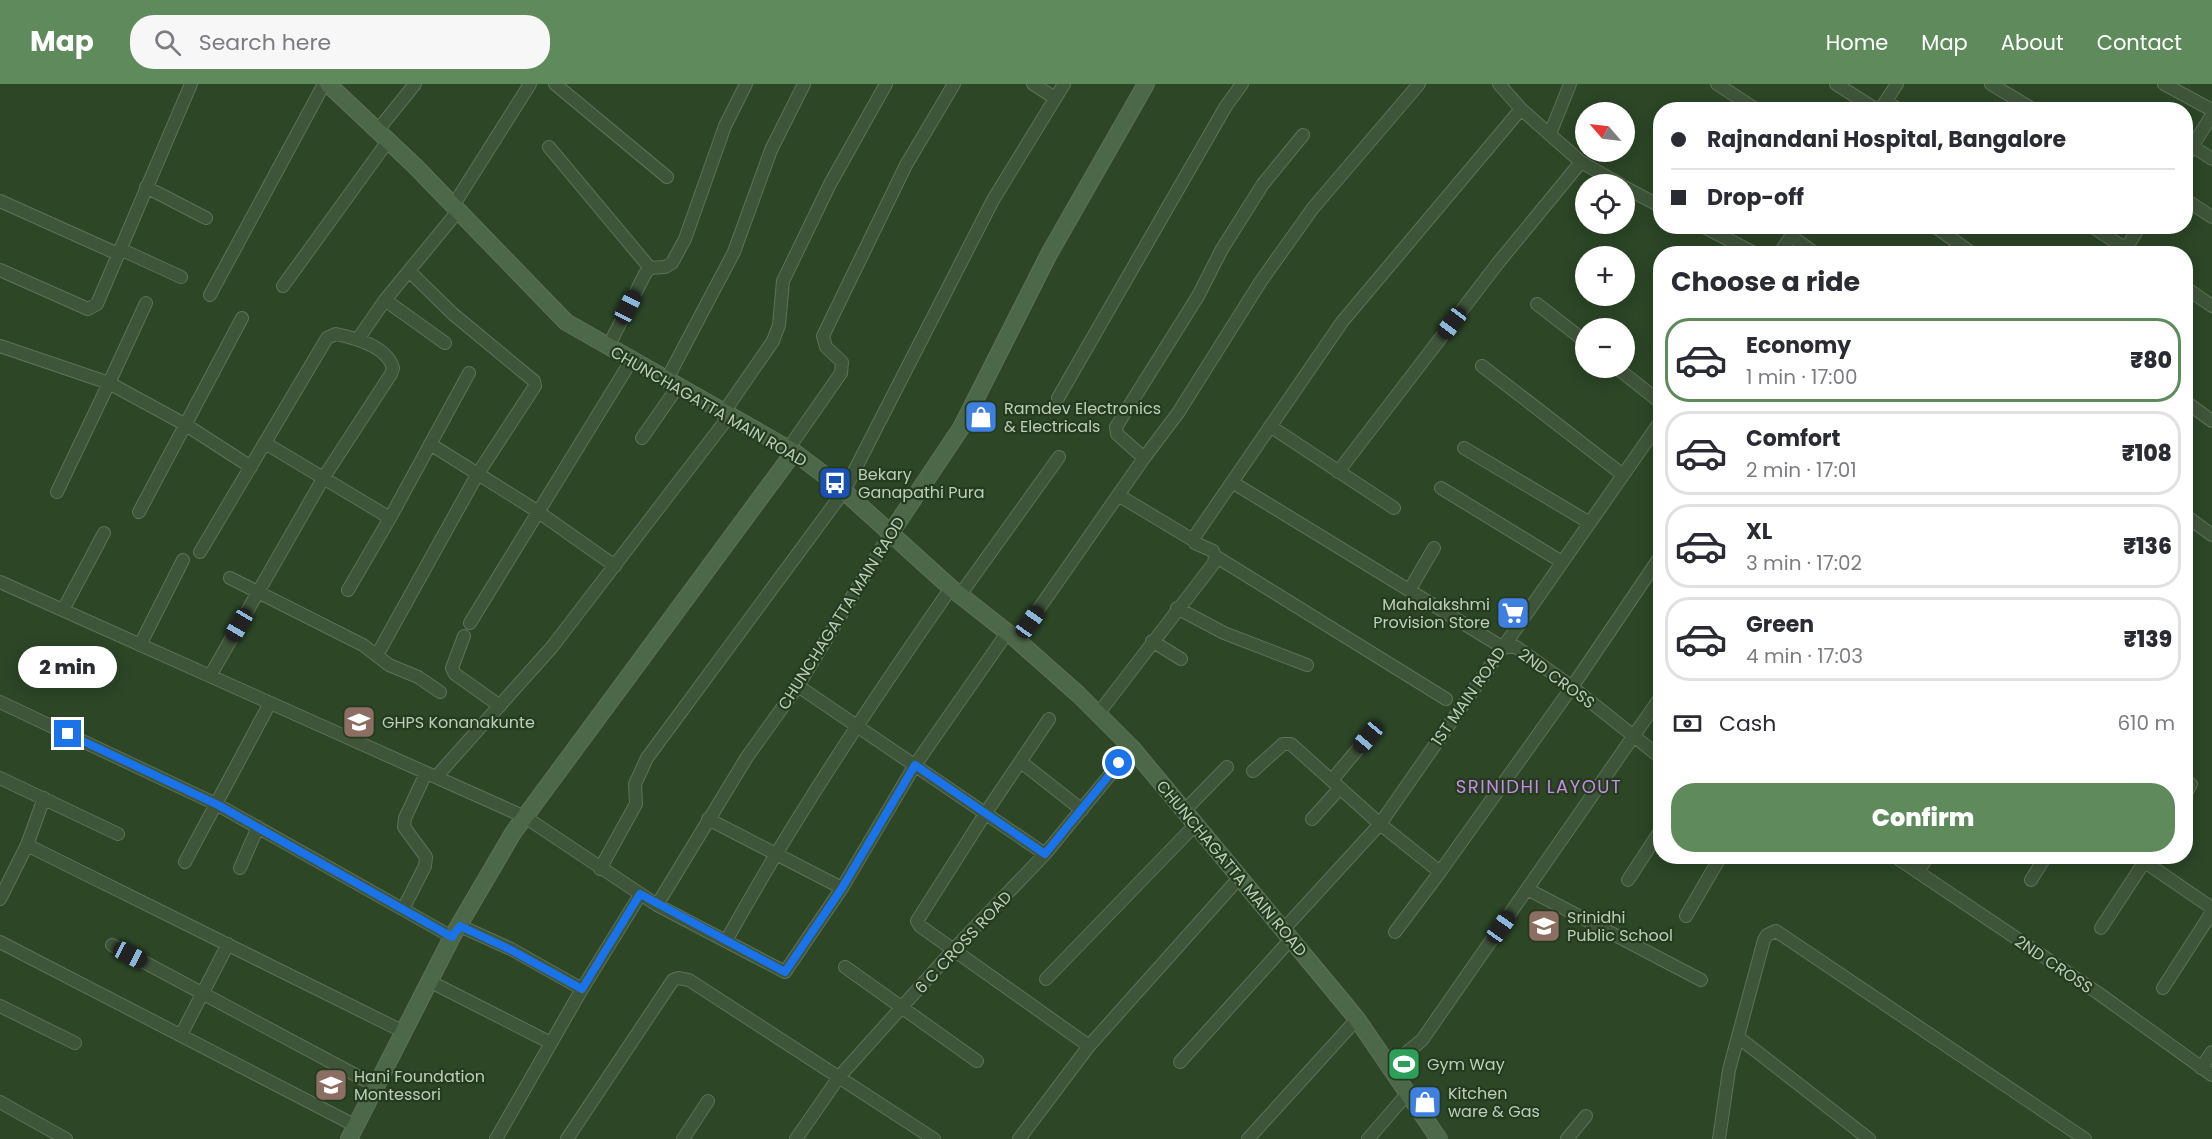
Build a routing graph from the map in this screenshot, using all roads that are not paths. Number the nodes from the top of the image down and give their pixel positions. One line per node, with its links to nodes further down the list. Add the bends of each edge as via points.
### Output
1 (191, 84): 41 (street)
2 (326, 84): 32 (street, CHUNCHAGATTA MAIN ROAD); 64 (street)
3 (415, 84): 32 (street)
4 (530, 84): 46 (street)
5 (555, 84): 40 (street)
6 (746, 84): 58 (street, via 725,126 685,239 672,263)
7 (804, 84): 79 (street, via 771,150 734,252)
8 (886, 84): 84 (street, via 830,184 783,281 779,325 772,341)
9 (954, 84): 93 (street, via 906,165 823,336 826,347 842,362 841,373)
10 (1033, 84): 22 (street)
11 (1064, 84): 22 (street)
12 (1146, 84): 113 (street, CHUNCHAGATTA MAIN RAOD, via 1049,254 961,428)
13 (1242, 84): 82 (street)
14 (1419, 84): 95 (street, via 1313,208)
15 (1499, 84): 27 (street)
16 (1570, 84): 30 (street)
17 (1717, 84): 23 (street)
18 (1836, 84): 24 (street)
19 (1897, 84): 25 (street)
20 (1991, 84): 26 (street)
21 (2164, 84): 28 (street)
22 (1055, 98): 103 (street, via 993,200)
23 (1745, 102)
24 (1871, 102)
25 (1884, 102)
26 (2021, 102)
27 (1521, 109): 30 (street); 87 (street, via 1342,322)
28 (2212, 110)
29 (2212, 115): 33 (street)
30 (1550, 134): 36 (street)
31 (1303, 135): 95 (street, via 1263,184 1116,427 1117,434)
32 (383, 136): 46 (street, CHUNCHAGATTA MAIN ROAD); 62 (street)
33 (2193, 145)
34 (549, 147): 58 (street)
35 (2193, 152): 37 (street)
36 (1575, 157)
37 (2212, 159)
38 (1581, 162): 39 (street); 97 (street, via 1498,263)
39 (1602, 174)
40 (667, 177)
41 (146, 187): 48 (street); 57 (street)
42 (1635, 193): 44 (street)
43 (0, 201): 57 (street)
44 (1653, 202)
45 (2193, 205): 47 (street)
46 (455, 208): 60 (street); 74 (street, CHUNCHAGATTA MAIN ROAD, via 566,322)
47 (2212, 217)
48 (206, 218)
49 (1717, 234): 53 (street)
50 (1798, 234): 54 (street)
51 (1945, 234): 55 (street)
52 (2102, 234): 56 (street)
53 (1741, 246)
54 (1809, 246)
55 (1962, 246)
56 (2119, 246)
57 (119, 252): 59 (street, via 98,304 88,309); 61 (street)
58 (650, 268): 74 (street)
59 (0, 270)
60 (409, 271): 65 (street); 98 (street, via 453,314 534,381 535,386)
61 (181, 278)
62 (283, 286)
63 (2193, 293): 68 (street)
64 (210, 295)
65 (385, 300): 71 (street); 72 (street)
66 (146, 303): 80 (street)
67 (1537, 304): 70 (street)
68 (2212, 306)
69 (242, 318): 86 (street)
70 (1575, 333)
71 (358, 339): 90 (street, via 336,334 327,338); 100 (street, via 387,356 393,368)
72 (445, 343)
73 (0, 346): 80 (street)
74 (608, 347): 75 (street, CHUNCHAGATTA MAIN ROAD)
75 (631, 361): 79 (street, CHUNCHAGATTA MAIN ROAD); 107 (street)
76 (1482, 366): 99 (street)
77 (469, 373): 91 (street)
78 (1630, 378): 81 (street)
79 (673, 382): 84 (street, CHUNCHAGATTA MAIN ROAD); 89 (street)
80 (109, 383): 86 (street); 104 (street)
81 (1653, 396)
82 (1058, 398)
83 (2193, 407): 85 (street)
84 (727, 414): 93 (street, CHUNCHAGATTA MAIN ROAD); 121 (street)
85 (2212, 421)
86 (186, 425): 96 (street); 108 (street)
87 (1270, 426): 97 (street); 101 (street)
88 (1653, 432): 99 (street, 1ST MAIN ROAD)
89 (642, 438)
90 (265, 443): 96 (street); 100 (street)
91 (430, 444): 98 (street); 109 (street)
92 (1464, 448): 111 (street)
93 (791, 451): 103 (street, CHUNCHAGATTA MAIN ROAD); 168 (street)
94 (1059, 457): 128 (street)
95 (1144, 458): 105 (street)
96 (251, 467): 117 (street)
97 (1338, 472): 106 (street)
98 (477, 475): 107 (street); 137 (street)
99 (1623, 476): 111 (street, 1ST MAIN ROAD)
100 (324, 477): 109 (street); 127 (street)
101 (1232, 482): 115 (street); 125 (street, 2ND CROSS)
102 (1441, 488): 120 (street)
103 (844, 491): 113 (street, CHUNCHAGATTA MAIN ROAD); 187 (street, via 647,758 635,784 636,804)
104 (57, 492)
105 (1118, 495): 115 (street); 133 (street)
106 (1394, 508)
107 (537, 511): 121 (street); 131 (street)
108 (139, 512)
109 (390, 518): 126 (street)
110 (2193, 521): 114 (street)
111 (1590, 523): 120 (street, 1ST MAIN ROAD)
112 (104, 533): 130 (street)
113 (890, 534): 128 (street, CHUNCHAGATTA MAIN ROAD); 141 (street, CHUNCHAGATTA MAIN RAOD)
114 (2212, 535)
115 (1193, 540): 118 (street)
116 (1434, 548): 125 (street)
117 (200, 552)
118 (1215, 556): 129 (street, via 1214,563); 144 (street)
119 (183, 560): 135 (street)
120 (1562, 562): 136 (street, 1ST MAIN ROAD)
121 (615, 567): 147 (street)
122 (1653, 567): 142 (street)
123 (230, 578): 127 (street)
124 (0, 582): 130 (street)
125 (1410, 589): 136 (street, 2ND CROSS)
126 (348, 590)
127 (259, 591): 137 (street); 140 (street)
128 (956, 591): 133 (street, CHUNCHAGATTA MAIN ROAD); 151 (street)
129 (1177, 608): 134 (street); 139 (street, via 1224,633)
130 (63, 610): 135 (street)
131 (470, 622)
132 (464, 636): 147 (street, via 452,668 455,674)
133 (1012, 636): 149 (street, CHUNCHAGATTA MAIN ROAD); 157 (street)
134 (1152, 641): 138 (street); 149 (street)
135 (140, 645): 140 (street)
136 (1502, 647): 142 (street, 2ND CROSS, via 1516,647); 172 (street, 1ST MAIN ROAD)
137 (377, 655): 143 (street)
138 (1181, 659)
139 (1307, 666)
140 (210, 676): 146 (street)
141 (798, 686): 151 (street); 169 (street, CHUNCHAGATTA MAIN RAOD)
142 (1572, 687): 153 (street, 2ND CROSS); 188 (street)
143 (440, 692)
144 (1446, 699)
145 (0, 702): 164 (street)
146 (270, 703): 160 (street); 164 (street)
147 (500, 706): 160 (street)
148 (1653, 708): 153 (street)
149 (1098, 714): 154 (street, CHUNCHAGATTA MAIN ROAD)
150 (1049, 719): 156 (street)
151 (857, 724): 157 (street); 177 (street)
152 (1368, 737): 162 (street)
153 (1634, 737): 155 (street, 2ND CROSS); 194 (street)
154 (1132, 748): 165 (street, 6 C CROSS ROAD); 166 (street, CHUNCHAGATTA MAIN ROAD)
155 (1653, 752)
156 (1021, 762): 165 (street); 167 (street)
157 (915, 765): 167 (street); 193 (street)
158 (1227, 768): 166 (street)
159 (1253, 771): 162 (street, via 1289,743)
160 (431, 775): 168 (street); 199 (street, via 405,818 404,827 423,851 425,866)
161 (0, 778): 163 (street)
162 (1336, 784): 170 (street); 172 (street)
163 (44, 798): 174 (street); 176 (street)
164 (218, 805): 173 (street); 179 (street)
165 (1082, 810): 178 (street, 6 C CROSS ROAD)
166 (1184, 810): 171 (street, CHUNCHAGATTA MAIN ROAD)
167 (985, 814): 178 (street); 209 (street, via 918,921)
168 (525, 817): 187 (street); 202 (street)
169 (708, 819): 177 (street); 198 (street, CHUNCHAGATTA MAIN RAOD)
170 (1312, 819)
171 (1196, 824): 190 (street, CHUNCHAGATTA MAIN ROAD); 211 (street)
172 (1380, 824): 188 (street); 204 (street, 1ST MAIN ROAD)
173 (258, 827): 186 (street); 199 (street)
174 (118, 834)
175 (1653, 842): 191 (street)
176 (27, 845): 196 (street); 207 (street)
177 (774, 854): 193 (street); 205 (street)
178 (1045, 854): 209 (street, 6 C CROSS ROAD)
179 (185, 862)
180 (1716, 864): 200 (street)
181 (1906, 864): 189 (street, 2ND CROSS)
182 (1923, 864): 189 (street)
183 (2041, 864): 192 (street)
184 (2139, 864): 201 (street)
185 (2152, 864): 197 (street)
186 (240, 868)
187 (600, 869): 195 (street)
188 (1440, 872): 203 (street)
189 (1918, 872): 230 (street, 2ND CROSS)
190 (1239, 877): 204 (street, CHUNCHAGATTA MAIN ROAD); 225 (street)
191 (1628, 880)
192 (2031, 880)
193 (842, 888): 205 (street, via 785,972)
194 (1527, 889): 212 (street); 229 (street, via 1422,1040)
195 (640, 894): 198 (street); 215 (street)
196 (0, 899)
197 (2210, 904): 214 (street)
198 (657, 905): 205 (street)
199 (403, 909): 202 (street)
200 (1686, 916)
201 (2101, 928)
202 (456, 931): 213 (street); 215 (street, via 511,950)
203 (1395, 932)
204 (1287, 935): 219 (street, CHUNCHAGATTA MAIN ROAD); 228 (street, 1ST MAIN ROAD)
205 (726, 941)
206 (0, 942): 221 (street)
207 (228, 944): 216 (street); 220 (street)
208 (112, 945): 216 (street)
209 (954, 949): 218 (street, 6 C CROSS ROAD); 225 (street)
210 (845, 967): 218 (street)
211 (1046, 979)
212 (1701, 980)
213 (429, 981): 220 (street); 224 (street)
214 (2163, 988)
215 (582, 989): 224 (street)
216 (202, 993): 221 (street); 232 (street)
217 (0, 1006): 223 (street)
218 (901, 1009): 227 (street); 231 (street, 6 C CROSS ROAD)
219 (1356, 1019): 229 (street, CHUNCHAGATTA MAIN ROAD); 245 (street)
220 (404, 1032): 232 (street)
221 (181, 1035): 237 (street)
222 (1738, 1036): 249 (street); 250 (street); 251 (street, via 1764,940 1776,931)
223 (75, 1043)
224 (551, 1044): 239 (street)
225 (1089, 1046): 244 (street)
226 (2212, 1052): 230 (street)
227 (977, 1061)
228 (1180, 1062)
229 (1388, 1068): 233 (street, CHUNCHAGATTA MAIN ROAD)
230 (2207, 1072)
231 (839, 1077): 240 (street, via 689,980 678,978); 242 (street, 6 C CROSS ROAD); 243 (street)
232 (376, 1086): 237 (street)
233 (1407, 1094): 246 (street); 247 (street, CHUNCHAGATTA MAIN ROAD)
234 (708, 1101): 241 (street)
235 (0, 1102): 238 (street)
236 (1586, 1116): 248 (street)
237 (352, 1132)
238 (66, 1139)
239 (496, 1139)
240 (567, 1139)
241 (683, 1139)
242 (796, 1139)
243 (934, 1139)
244 (1019, 1139)
245 (1248, 1139)
246 (1368, 1139)
247 (1439, 1139)
248 (1568, 1139)
249 (1719, 1139)
250 (1869, 1139)
251 (2085, 1139)

